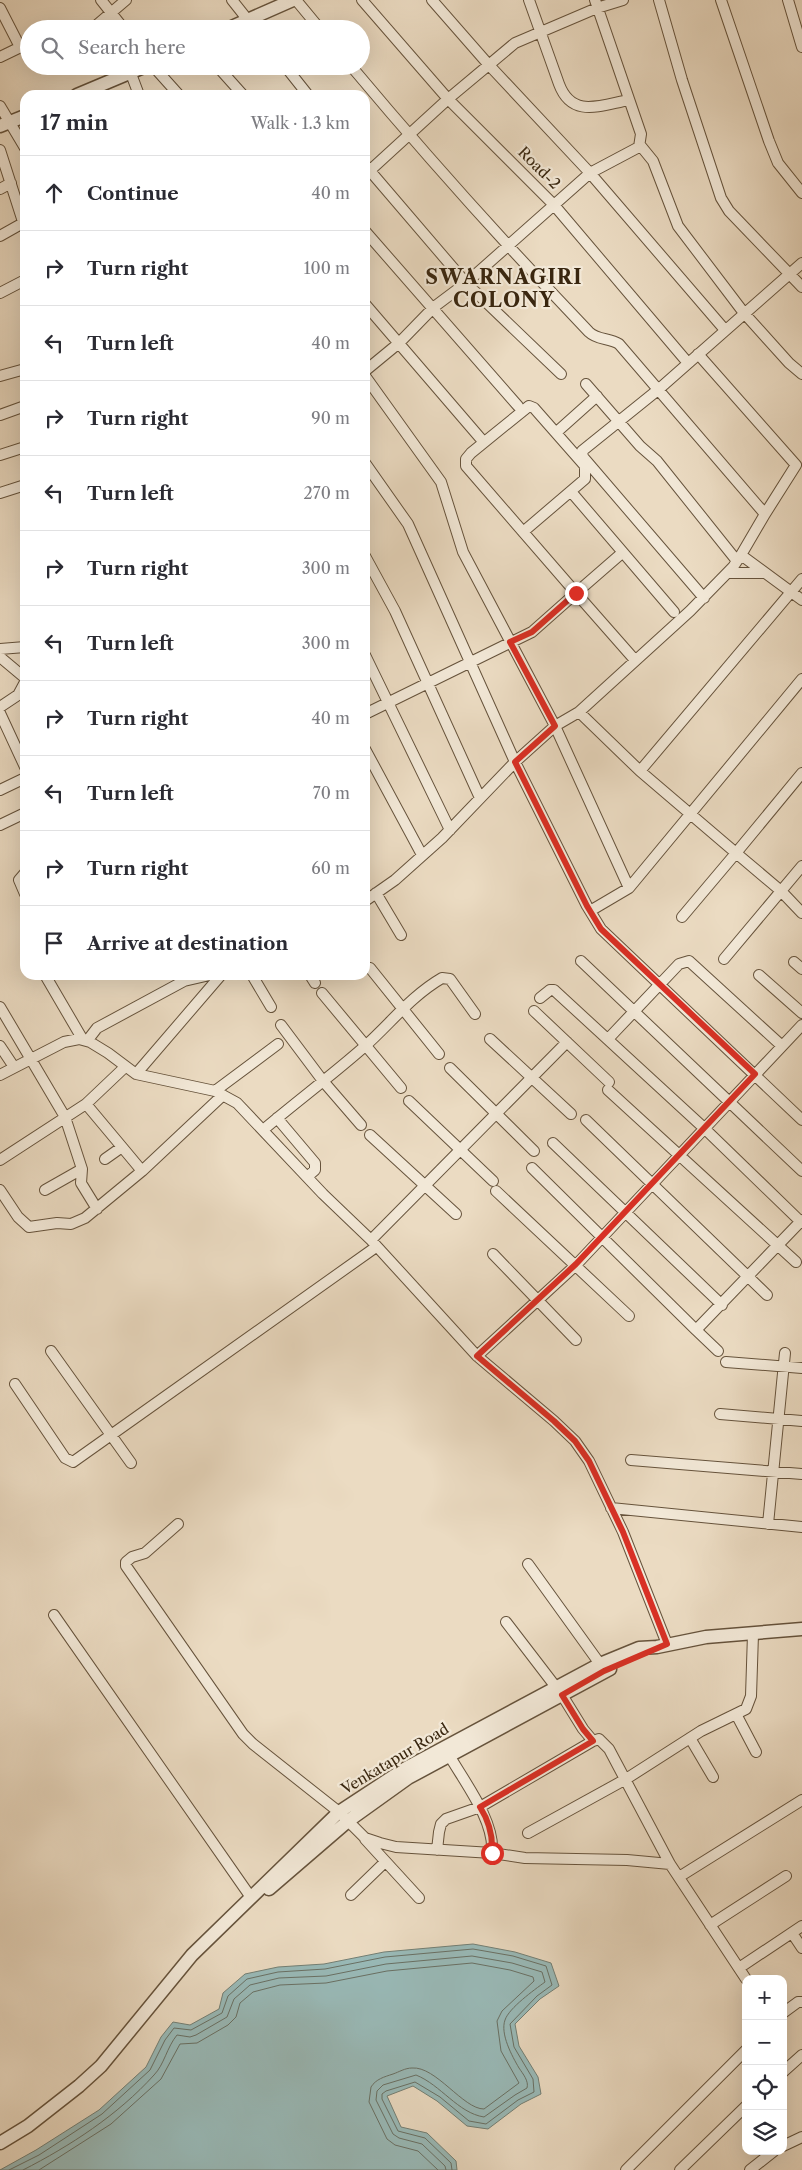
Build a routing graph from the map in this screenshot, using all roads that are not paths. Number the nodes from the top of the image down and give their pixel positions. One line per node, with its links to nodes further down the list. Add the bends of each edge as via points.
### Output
1 (101, 0): 14 (street)
2 (126, 0): 14 (street)
3 (232, 0): 17 (street)
4 (294, 0): 18 (street); 19 (street)
5 (362, 0): 37 (street, Road-2)
6 (432, 0): 25 (street)
7 (529, 0): 20 (street)
8 (623, 0): 12 (street)
9 (659, 0): 59 (street, via 721,198 729,211)
10 (721, 0): 51 (street, via 778,163)
11 (788, 0): 23 (street)
12 (596, 4): 20 (street); 38 (street)
13 (0, 8): 21 (street)
14 (111, 13): 15 (street); 16 (street)
15 (103, 20)
16 (117, 20)
17 (248, 20)
18 (258, 20)
19 (312, 20)
20 (540, 31): 25 (street, via 515,43); 38 (street, via 561,90 568,100 576,105 593,107)
21 (20, 38)
22 (20, 47): 24 (street)
23 (802, 47)
24 (0, 57)
25 (488, 64): 37 (street); 47 (street)
26 (121, 75): 32 (street)
27 (132, 75): 33 (street)
28 (161, 75): 34 (street)
29 (225, 75): 35 (street)
30 (292, 75): 36 (street)
31 (359, 75): 42 (street)
32 (88, 90)
33 (137, 90)
34 (175, 90)
35 (239, 90)
36 (304, 90)
37 (448, 99): 42 (street); 52 (street, Road-2)
38 (629, 100): 44 (street, via 641,134)
39 (0, 106): 41 (street)
40 (20, 118): 41 (street)
41 (4, 124): 43 (street)
42 (409, 135): 46 (street); 57 (street)
43 (20, 142)
44 (640, 145): 47 (street); 66 (street, via 654,161 678,226)
45 (0, 150): 49 (street)
46 (370, 167)
47 (590, 173): 52 (street); 67 (street)
48 (370, 174): 60 (street)
49 (11, 183): 50 (street); 53 (street)
50 (0, 188)
51 (802, 193)
52 (554, 205): 57 (street); 70 (street, Road-2)
53 (20, 213)
54 (20, 228): 55 (street)
55 (0, 236)
56 (370, 237): 64 (street)
57 (507, 245): 60 (street); 78 (street, via 593,336 619,344)
58 (802, 263): 59 (street)
59 (790, 273): 62 (street); 66 (street)
60 (466, 282): 64 (street); 74 (street)
61 (20, 283): 63 (street)
62 (802, 287)
63 (0, 293)
64 (434, 308): 68 (street); 80 (street)
65 (370, 310): 68 (street)
66 (744, 313): 67 (street); 75 (street)
67 (724, 330): 69 (street)
68 (399, 343): 71 (street); 85 (street)
69 (698, 354): 70 (street); 89 (street)
70 (688, 363): 78 (street)
71 (370, 367)
72 (20, 370): 73 (street)
73 (1, 373)
74 (561, 374)
75 (802, 374)
76 (370, 383): 107 (street, via 441,482 463,552)
77 (586, 384): 79 (street)
78 (659, 389): 83 (street); 94 (street)
79 (597, 396): 83 (street); 84 (street)
80 (518, 406)
81 (20, 408): 82 (street)
82 (0, 415)
83 (619, 420): 97 (street); 104 (street, via 582,454)
84 (559, 430)
85 (481, 439)
86 (20, 449): 87 (street)
87 (0, 455)
88 (802, 455): 89 (street)
89 (796, 465): 94 (street)
90 (370, 470): 112 (street, via 408,524)
91 (20, 487): 92 (street)
92 (0, 493)
93 (573, 494): 96 (street)
94 (765, 514): 97 (street)
95 (522, 532): 95 (street, via 585,479 586,473 585,466 529,406 466,459 466,466); 103 (street)
96 (622, 553): 103 (street); 106 (street)
97 (739, 558): 99 (street); 100 (street)
98 (370, 565): 116 (street)
99 (728, 572): 100 (street); 104 (street)
100 (765, 573): 102 (street)
101 (802, 579): 102 (street)
102 (791, 591): 105 (street); 127 (street)
103 (576, 593): 107 (street, via 532,632); 111 (street)
104 (704, 598): 111 (street)
105 (802, 600)
106 (674, 612)
107 (510, 642): 112 (street); 123 (street)
108 (20, 647): 109 (street)
109 (0, 649)
110 (0, 657): 114 (street)
111 (634, 660): 121 (street)
112 (471, 661): 116 (street); 126 (street)
113 (370, 665): 118 (street)
114 (20, 674)
115 (802, 679): 132 (street)
116 (429, 682): 118 (street); 131 (street)
117 (20, 691): 119 (street)
118 (389, 703): 120 (street); 135 (street)
119 (0, 707)
120 (370, 712)
121 (578, 712): 123 (street); 127 (street)
122 (0, 713): 124 (street)
123 (555, 726): 126 (street); 139 (street)
124 (20, 756)
125 (370, 761): 137 (street)
126 (515, 762): 131 (street); 143 (street)
127 (640, 771): 132 (street)
128 (802, 773): 136 (street)
129 (20, 780): 130 (street)
130 (0, 790)
131 (480, 798): 135 (street)
132 (690, 814): 136 (street); 139 (street)
133 (20, 815): 134 (street)
134 (0, 825)
135 (450, 830): 137 (street)
136 (736, 853): 140 (street); 145 (street)
137 (422, 856): 141 (street)
138 (802, 866): 140 (street)
139 (629, 888): 143 (street)
140 (781, 891): 144 (street); 147 (street)
141 (376, 893): 142 (street); 146 (street)
142 (370, 897)
143 (590, 911): 155 (street, via 603,931)
144 (802, 913)
145 (682, 918)
146 (401, 935)
147 (724, 959)
148 (581, 961): 162 (street)
149 (370, 968): 160 (street)
150 (759, 975): 163 (street)
151 (48, 980): 169 (street)
152 (188, 980): 169 (street, via 97,1028)
153 (217, 980): 180 (street)
154 (255, 980): 159 (street)
155 (660, 985): 162 (street); 174 (street, via 679,964 689,961); 181 (street)
156 (322, 993): 173 (street)
157 (540, 998): 168 (street, via 554,990)
158 (0, 1007): 176 (street)
159 (271, 1007)
160 (402, 1008): 164 (street, via 431,984 446,977); 173 (street); 175 (street)
161 (534, 1011): 170 (street)
162 (634, 1012): 168 (street); 188 (street)
163 (802, 1013)
164 (475, 1014)
165 (281, 1025): 184 (street)
166 (802, 1025): 174 (street)
167 (490, 1039): 183 (street)
168 (608, 1039): 197 (street)
169 (85, 1041): 176 (street, via 64,1042); 178 (street)
170 (567, 1042): 183 (street); 204 (street)
171 (278, 1044): 186 (street)
172 (0, 1046): 177 (street)
173 (366, 1046): 184 (street); 185 (street)
174 (782, 1046): 181 (street)
175 (439, 1054)
176 (32, 1058): 177 (street); 192 (street)
177 (14, 1067): 182 (street)
178 (126, 1067): 180 (street); 189 (street)
179 (450, 1068): 190 (street)
180 (136, 1074): 186 (street)
181 (755, 1074): 188 (street); 195 (street)
182 (0, 1076)
183 (531, 1077): 190 (street); 191 (street)
184 (323, 1081): 193 (street); 196 (street)
185 (402, 1088)
186 (219, 1093): 198 (street, via 237,1103); 209 (street)
187 (409, 1101): 202 (street)
188 (730, 1101): 197 (street); 210 (street)
189 (86, 1104): 192 (street); 201 (street)
190 (495, 1113): 202 (street); 203 (street)
191 (570, 1114)
192 (65, 1117): 206 (street); 208 (street)
193 (277, 1118): 198 (street); 211 (street, via 315,1163 315,1170)
194 (586, 1120): 213 (street)
195 (802, 1120)
196 (361, 1125)
197 (704, 1128): 204 (street); 219 (street)
198 (263, 1130): 211 (street)
199 (370, 1134): 212 (street)
200 (553, 1143): 217 (street)
201 (122, 1147): 205 (street); 209 (street)
202 (460, 1149): 212 (street); 225 (street)
203 (534, 1151)
204 (680, 1156): 213 (street); 222 (street)
205 (105, 1159)
206 (0, 1160)
207 (532, 1168): 220 (street)
208 (82, 1169): 215 (street); 216 (street, via 79,1179)
209 (142, 1170): 216 (street)
210 (802, 1171)
211 (306, 1177): 221 (street)
212 (424, 1185): 218 (street); 221 (street)
213 (652, 1185): 217 (street); 226 (street)
214 (0, 1190): 216 (street, via 29,1227 71,1224)
215 (45, 1190)
216 (97, 1209)
217 (625, 1212): 220 (street); 229 (street)
218 (456, 1214)
219 (802, 1222): 222 (street)
220 (601, 1238): 225 (street); 231 (street)
221 (374, 1244): 236 (street); 244 (street)
222 (779, 1246): 224 (street); 226 (street)
223 (492, 1254): 228 (street)
224 (796, 1262)
225 (576, 1264): 228 (street); 230 (street)
226 (749, 1277): 227 (street); 229 (street)
227 (767, 1295)
228 (538, 1301): 232 (street); 236 (street)
229 (722, 1305): 231 (street)
230 (630, 1316)
231 (696, 1330): 234 (street)
232 (576, 1340)
233 (51, 1351): 244 (street)
234 (718, 1351)
235 (785, 1353): 238 (street)
236 (477, 1356): 249 (street, via 575,1441 589,1461)
237 (726, 1362): 238 (street)
238 (784, 1367): 239 (street); 242 (street)
239 (802, 1368)
240 (15, 1384): 244 (street, via 70,1462)
241 (720, 1414): 242 (street)
242 (778, 1419): 243 (street); 247 (street)
243 (802, 1421)
244 (111, 1435): 246 (street)
245 (631, 1460): 247 (street)
246 (131, 1463)
247 (773, 1471): 248 (street); 251 (street)
248 (802, 1474)
249 (611, 1508): 251 (street); 258 (street, via 623,1532)
250 (178, 1524): 270 (street, via 145,1553 132,1557 126,1566 243,1734)
251 (768, 1524): 252 (street)
252 (802, 1527)
253 (528, 1564): 259 (street)
254 (54, 1615): 281 (street)
255 (506, 1622): 260 (street)
256 (802, 1630): 257 (street, Venkatapur Road)
257 (753, 1634): 258 (street, Venkatapur Road, via 706,1637); 261 (street, via 752,1696 746,1709)
258 (662, 1645): 259 (street, Venkatapur Road, via 639,1648); 260 (street)
259 (600, 1664): 260 (street, Venkatapur Road)
260 (559, 1691): 263 (street); 265 (street); 270 (street, Venkatapur Road, via 406,1768)
261 (736, 1714): 262 (street); 264 (street)
262 (690, 1738): 266 (street); 267 (street)
263 (593, 1741): 267 (street, via 599,1739 606,1745); 269 (street)
264 (756, 1752)
265 (449, 1756): 269 (street); 271 (street, via 408,1778)
266 (713, 1777)
267 (626, 1779): 272 (street); 277 (street)
268 (801, 1802): 279 (street)
269 (480, 1807): 274 (street, via 446,1819 439,1832); 275 (street, via 493,1841)
270 (338, 1812): 271 (street); 281 (street, Venkatapur Road)
271 (348, 1821): 273 (street); 298 (street, via 254,1902 198,1958 83,2092)
272 (528, 1833)
273 (364, 1838): 274 (street, via 396,1847); 276 (street)
274 (437, 1850): 275 (street)
275 (492, 1853): 277 (street, via 525,1858)
276 (385, 1862): 280 (street); 282 (street)
277 (670, 1864): 279 (street)
278 (786, 1876): 283 (street)
279 (679, 1877): 283 (street)
280 (351, 1895)
281 (250, 1896): 296 (street, Venkatapur Road, via 192,1955 101,2066 28,2126)
282 (419, 1898)
283 (710, 1925): 287 (street)
284 (802, 1926): 285 (street)
285 (792, 1933): 286 (street); 287 (street)
286 (802, 1948)
287 (739, 1968): 288 (street)
288 (743, 1975)
289 (802, 2002): 290 (street)
290 (787, 2010)
291 (742, 2054): 300 (street)
292 (802, 2055): 293 (street)
293 (787, 2068)
294 (742, 2110): 301 (street)
295 (802, 2137): 297 (street)
296 (0, 2143)
297 (787, 2144)
298 (0, 2152)
299 (769, 2155): 302 (street)
300 (626, 2170)
301 (680, 2170)
302 (750, 2170)

